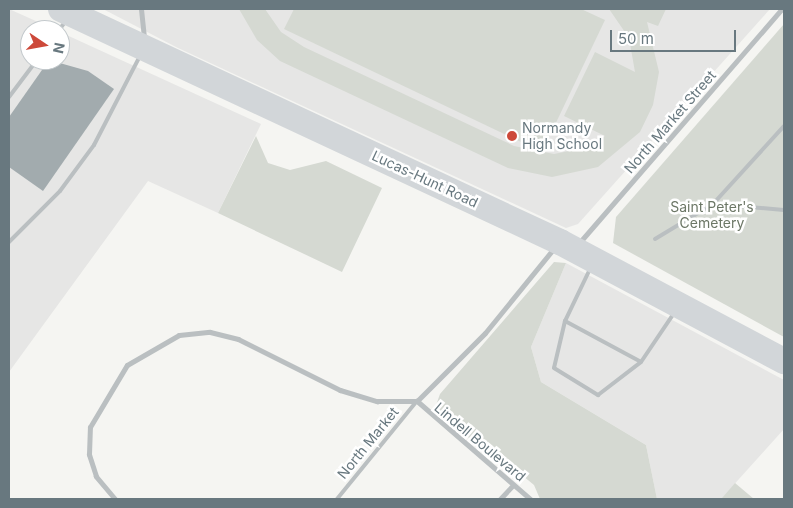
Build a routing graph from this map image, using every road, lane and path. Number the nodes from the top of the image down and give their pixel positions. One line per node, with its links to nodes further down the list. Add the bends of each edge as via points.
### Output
1 (141, 9): 4 (street)
2 (782, 9): 12 (street, North Market Street)
3 (64, 17): 4 (main road, Lucas-Hunt Road)
4 (144, 48): 11 (lane, via 94,145 60,191); 12 (main road, Lucas-Hunt Road)
5 (29, 70): 6 (lane)
6 (9, 97)
7 (784, 126): 8 (lane)
8 (713, 204): 9 (lane); 10 (lane)
9 (784, 210)
10 (655, 239)
11 (9, 242)
12 (576, 250): 13 (main road, Lucas-Hunt Road); 14 (lane); 17 (street, North Market Street)
13 (679, 305): 15 (main road, Lucas-Hunt Road); 16 (lane)
14 (565, 321): 16 (lane); 16 (lane, via 554,368 598,395)
15 (784, 361)
16 (641, 362)
17 (417, 401): 18 (street, Lindell Boulevard); 19 (street, via 377,401 340,390 238,339 210,332 179,335 127,365 90,427 89,454 96,476); 20 (lane, North Market)
18 (513, 485): 21 (street); 22 (street, Lindell Boulevard)
19 (116, 499)
20 (337, 499)
21 (500, 499)
22 (530, 499)

